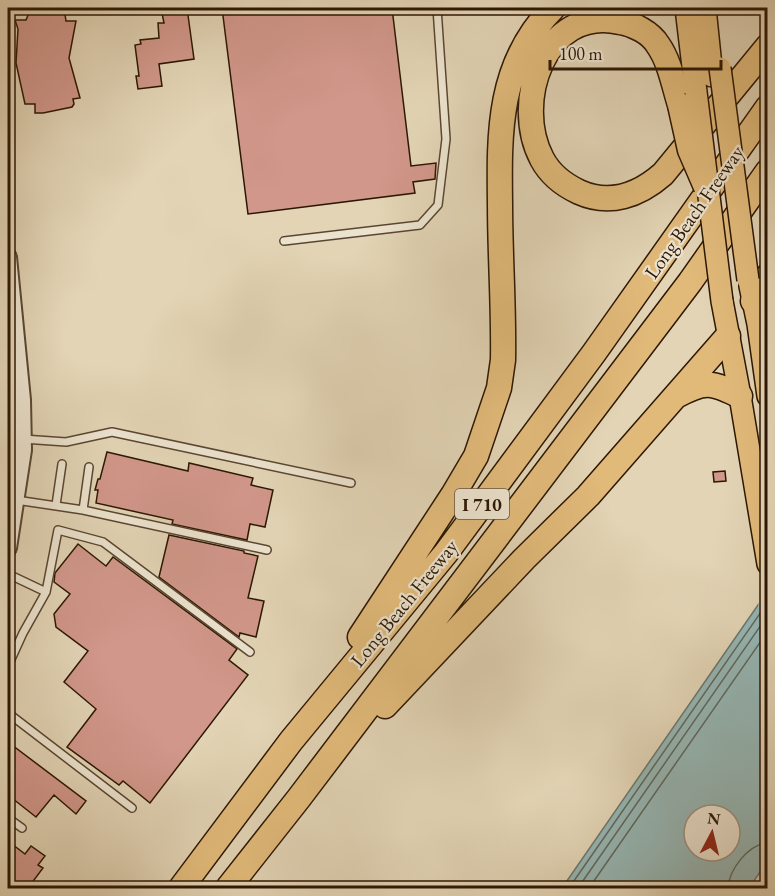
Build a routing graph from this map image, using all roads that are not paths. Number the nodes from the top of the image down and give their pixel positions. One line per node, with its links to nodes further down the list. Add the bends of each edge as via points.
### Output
1 (437, 8): 12 (lane, via 446,139 438,205 420,225)
2 (553, 8): 35 (highway, via 528,38 502,111 499,171 503,360 500,388 488,424 476,456 453,495)
3 (686, 8): 8 (main road)
4 (705, 8): 7 (main road)
5 (714, 8): 7 (main road)
6 (768, 46): 8 (highway, via 663,174 630,196 585,194 560,180 542,159 531,113 537,76 552,45 584,22 597,19 625,23 648,35 658,44)
7 (716, 72): 14 (main road, bridge)
8 (688, 98): 11 (highway, bridge, via 690,150)
9 (768, 106): 35 (highway, Long Beach Freeway / I 710, via 594,353 446,553)
10 (768, 171): 36 (highway, Long Beach Freeway / I 710, via 690,282)
11 (706, 187): 15 (main road, bridge)
12 (284, 241)
13 (8, 256): 16 (street)
14 (756, 286): 15 (main road); 18 (main road)
15 (728, 336): 17 (main road); 19 (highway)
16 (13, 359): 20 (street, via 22,400)
17 (740, 396): 19 (highway, via 719,385 700,385); 29 (main road)
18 (768, 396)
19 (672, 398): 36 (highway, via 588,496)
20 (18, 446): 23 (lane, via 66,442 112,432); 24 (street)
21 (62, 464): 25 (lane)
22 (89, 467): 26 (lane)
23 (351, 483)
24 (12, 498): 25 (lane); 27 (street)
25 (56, 505): 26 (lane)
26 (83, 510): 28 (lane)
27 (8, 548)
28 (267, 550)
29 (768, 564)
30 (8, 574): 31 (lane)
31 (46, 592): 32 (lane, via 58,530 103,542); 33 (lane)
32 (250, 652)
33 (8, 666)
34 (8, 713): 37 (lane)
35 (291, 741): 40 (highway, Long Beach Freeway / I 710)
36 (300, 798): 41 (highway, Long Beach Freeway / I 710)
37 (132, 808)
38 (8, 818): 39 (lane)
39 (21, 828)
40 (181, 888)
41 (228, 888)

